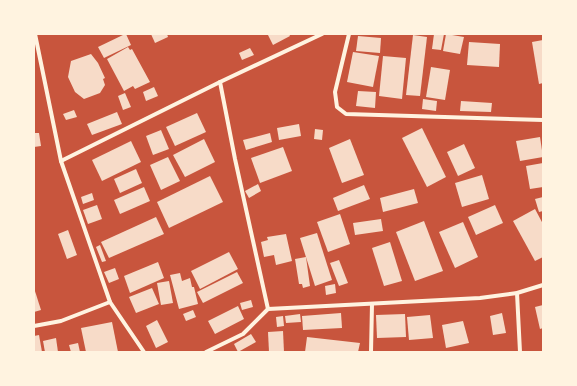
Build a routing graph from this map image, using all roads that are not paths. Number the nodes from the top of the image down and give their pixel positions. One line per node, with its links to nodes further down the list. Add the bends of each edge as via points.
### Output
1 (35, 34): 6 (street)
2 (322, 34): 4 (street)
3 (349, 34): 5 (street, via 335,92 337,107 346,114)
4 (220, 82): 6 (street); 11 (street)
5 (543, 120)
6 (61, 161): 9 (street)
7 (543, 285): 8 (street)
8 (517, 293): 10 (street, via 480,298); 16 (street)
9 (110, 302): 12 (street, via 61,321); 13 (street)
10 (372, 304): 11 (street); 15 (street)
11 (268, 310): 14 (street, via 243,334)
12 (34, 326)
13 (144, 352)
14 (206, 352)
15 (371, 352)
16 (520, 352)

